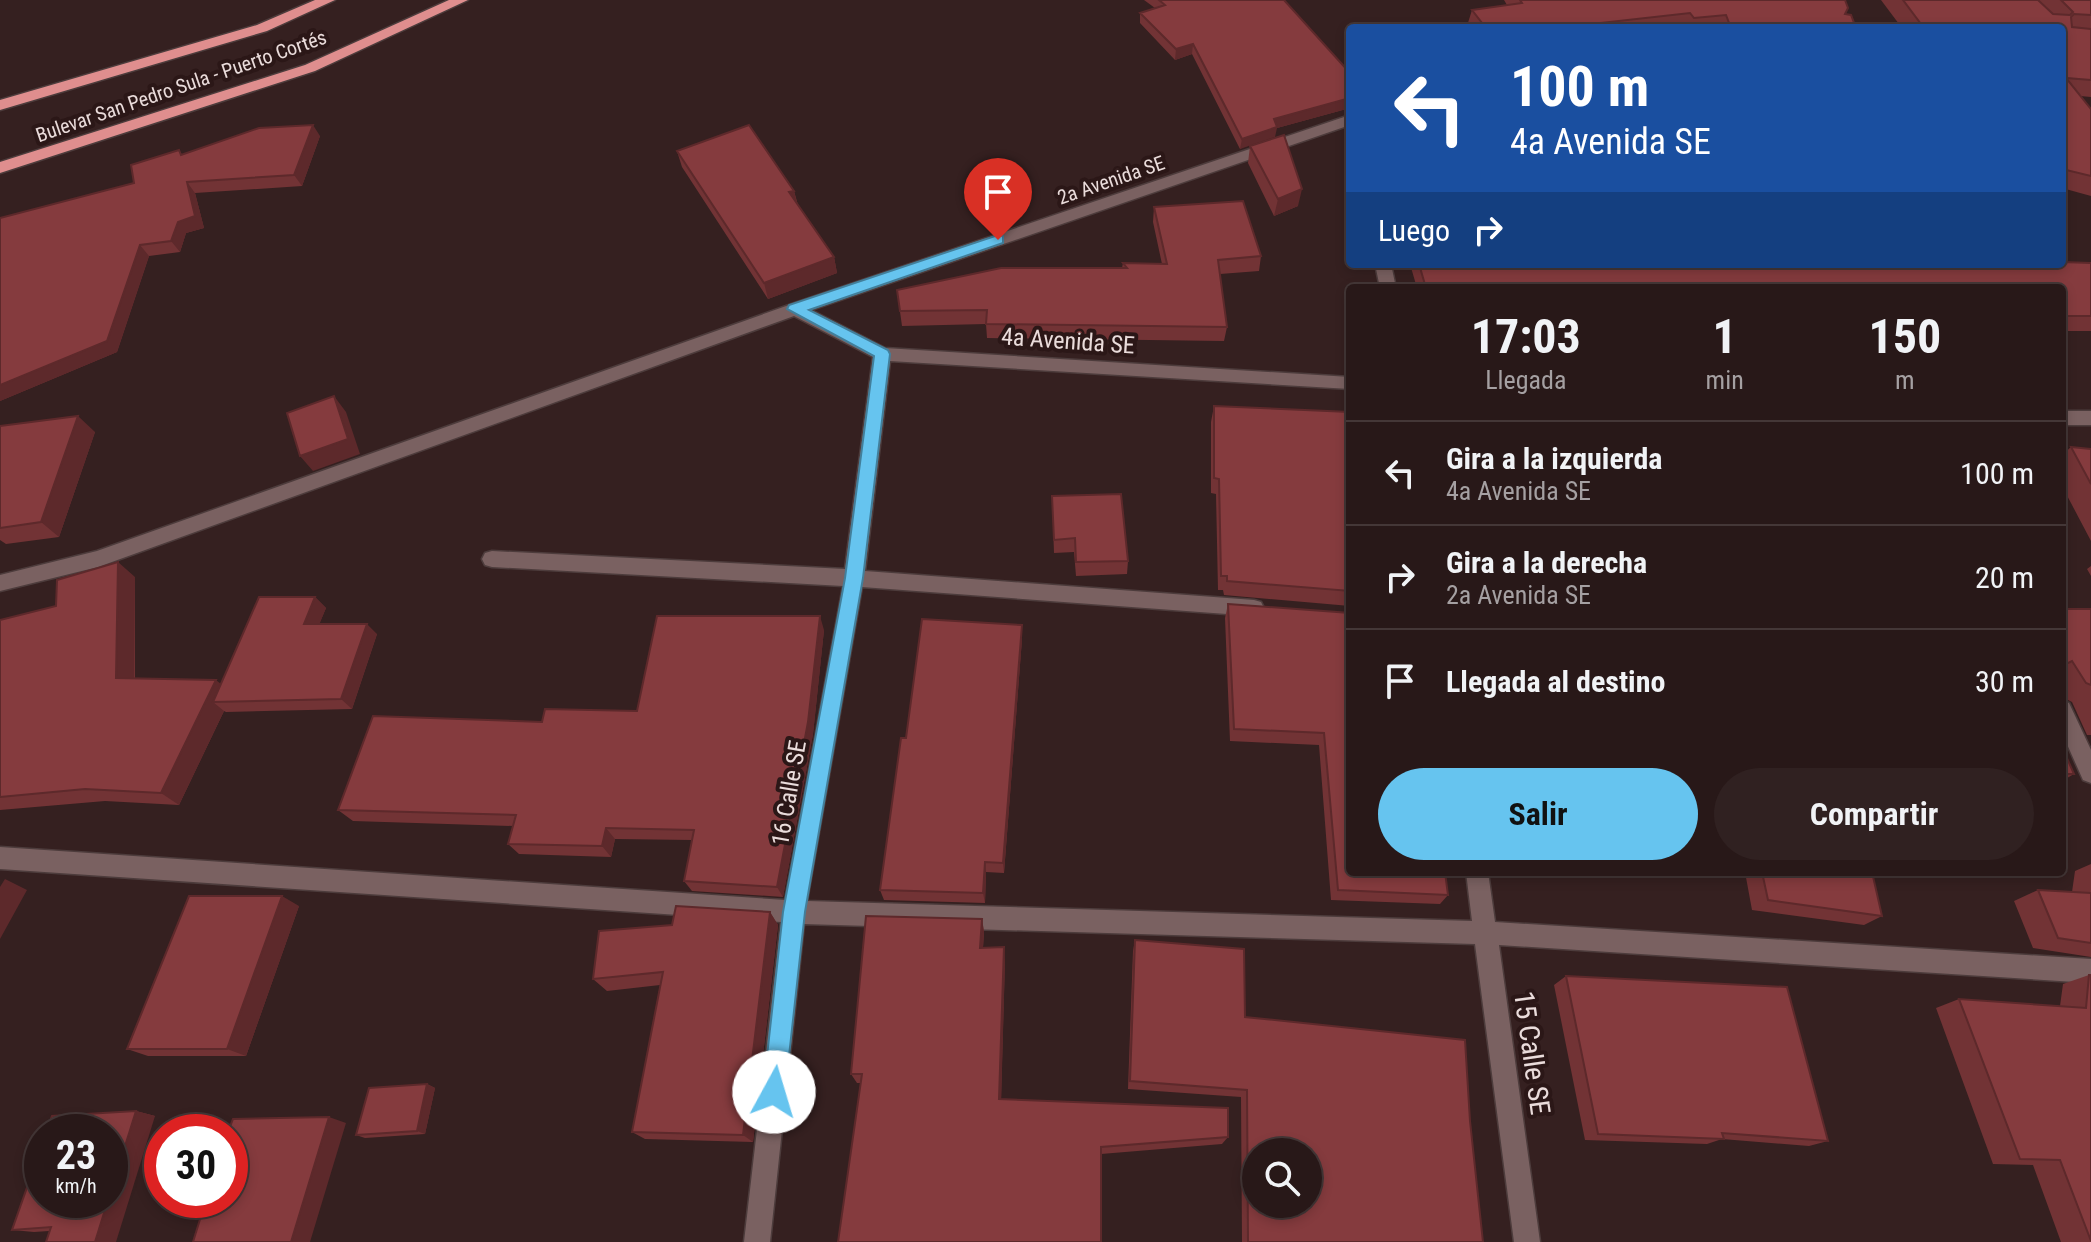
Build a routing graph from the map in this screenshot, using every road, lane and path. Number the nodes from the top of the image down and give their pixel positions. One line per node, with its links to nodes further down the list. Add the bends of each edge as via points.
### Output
1 (328, 0): 3 (highway, Bulevar San Pedro Sula - Puerto Cortés, via 262,28)
2 (461, 0): 5 (highway, Bulevar San Pedro Sula - Puerto Cortés, via 310,68)
3 (0, 105)
4 (1346, 127): 6 (street, 2a Avenida SE)
5 (0, 168)
6 (795, 309): 7 (street, 4a Avenida SE); 13 (street, 2a Avenida SE, via 98,559)
7 (882, 354): 8 (street, 4a Avenida SE); 12 (street, 16 Calle SE)
8 (1346, 383)
9 (2066, 418): 10 (street)
10 (2091, 418)
11 (492, 559): 12 (street)
12 (854, 578): 14 (street); 19 (street, 16 Calle SE)
13 (0, 583)
14 (1273, 610)
15 (2066, 719): 16 (street)
16 (2091, 773)
17 (0, 858): 19 (street)
18 (1478, 876): 20 (street, 15 Calle SE)
19 (794, 912): 20 (street); 22 (street, 16 Calle SE)
20 (1485, 933): 21 (street); 23 (street, 15 Calle SE)
21 (2091, 971)
22 (757, 1242)
23 (1527, 1242)

